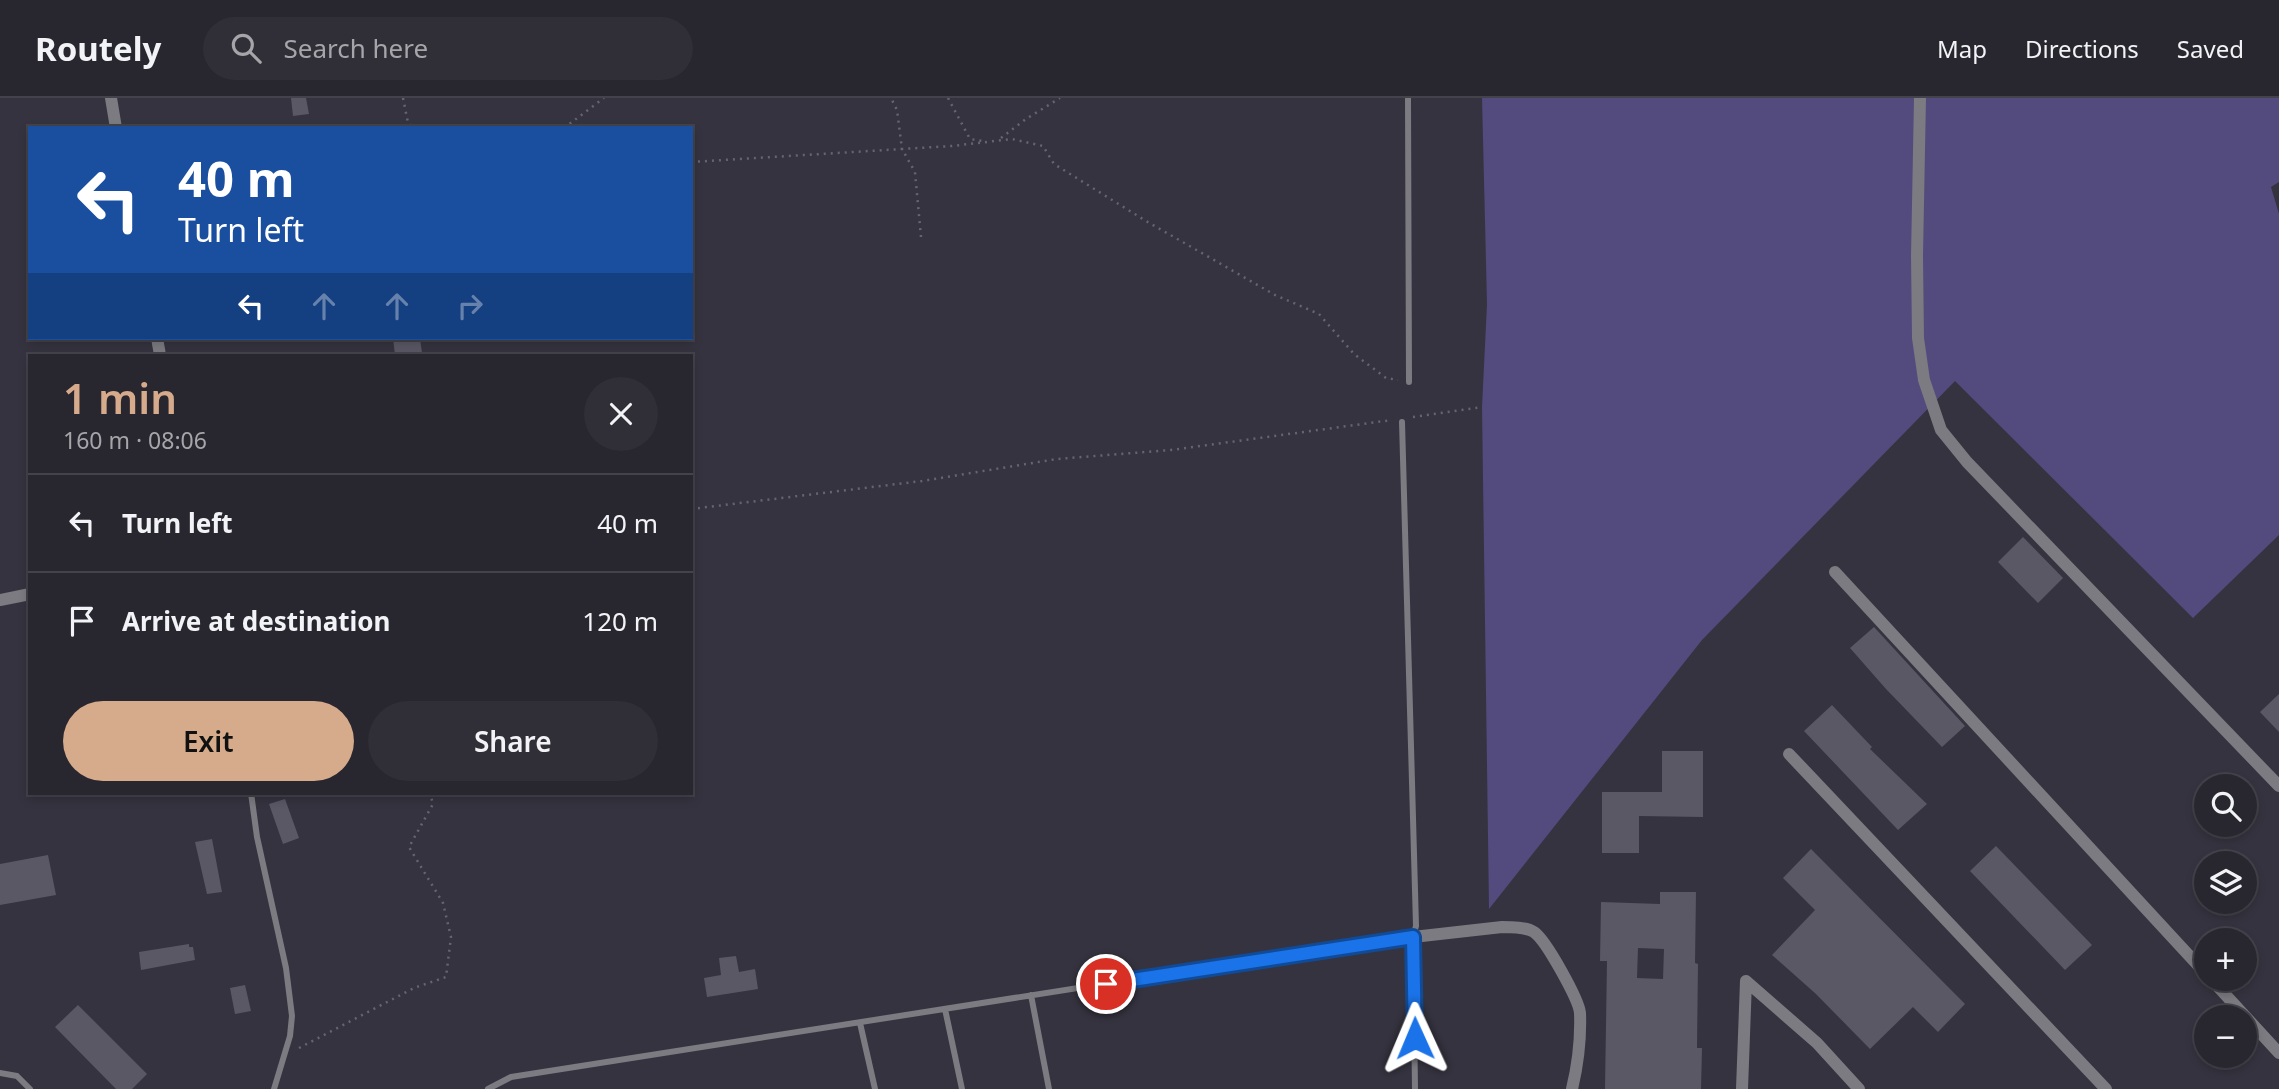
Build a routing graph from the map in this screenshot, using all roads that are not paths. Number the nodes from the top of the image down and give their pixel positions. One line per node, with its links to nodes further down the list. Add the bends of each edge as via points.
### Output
1 (111, 98): 4 (street)
2 (1408, 98): 5 (lane)
3 (1920, 98): 11 (street, via 1918,338 1924,380 1941,430)
4 (116, 126)
5 (1409, 382)
6 (1401, 420): 13 (lane)
7 (1835, 572): 14 (street)
8 (28, 594): 9 (street)
9 (0, 600)
10 (1789, 754): 31 (street)
11 (2279, 786)
12 (251, 795): 22 (lane, via 292,1016)
13 (1413, 937): 16 (lane); 27 (lane); 28 (street, via 1502,927 1534,932 1555,960 1580,1009)
14 (2194, 961)
15 (2222, 991): 19 (street)
16 (1031, 995): 17 (lane); 26 (lane)
17 (945, 1009): 18 (lane); 25 (lane)
18 (860, 1023): 23 (lane, via 511,1077); 24 (lane)
19 (2279, 1053)
20 (0, 1073): 21 (lane, via 17,1076)
21 (30, 1089)
22 (274, 1089)
23 (488, 1089)
24 (875, 1089)
25 (962, 1089)
26 (1049, 1089)
27 (1415, 1089)
28 (1572, 1089)
29 (1742, 1089): 30 (street, via 1746,981 1817,1043)
30 (1859, 1089)
31 (2106, 1089)

